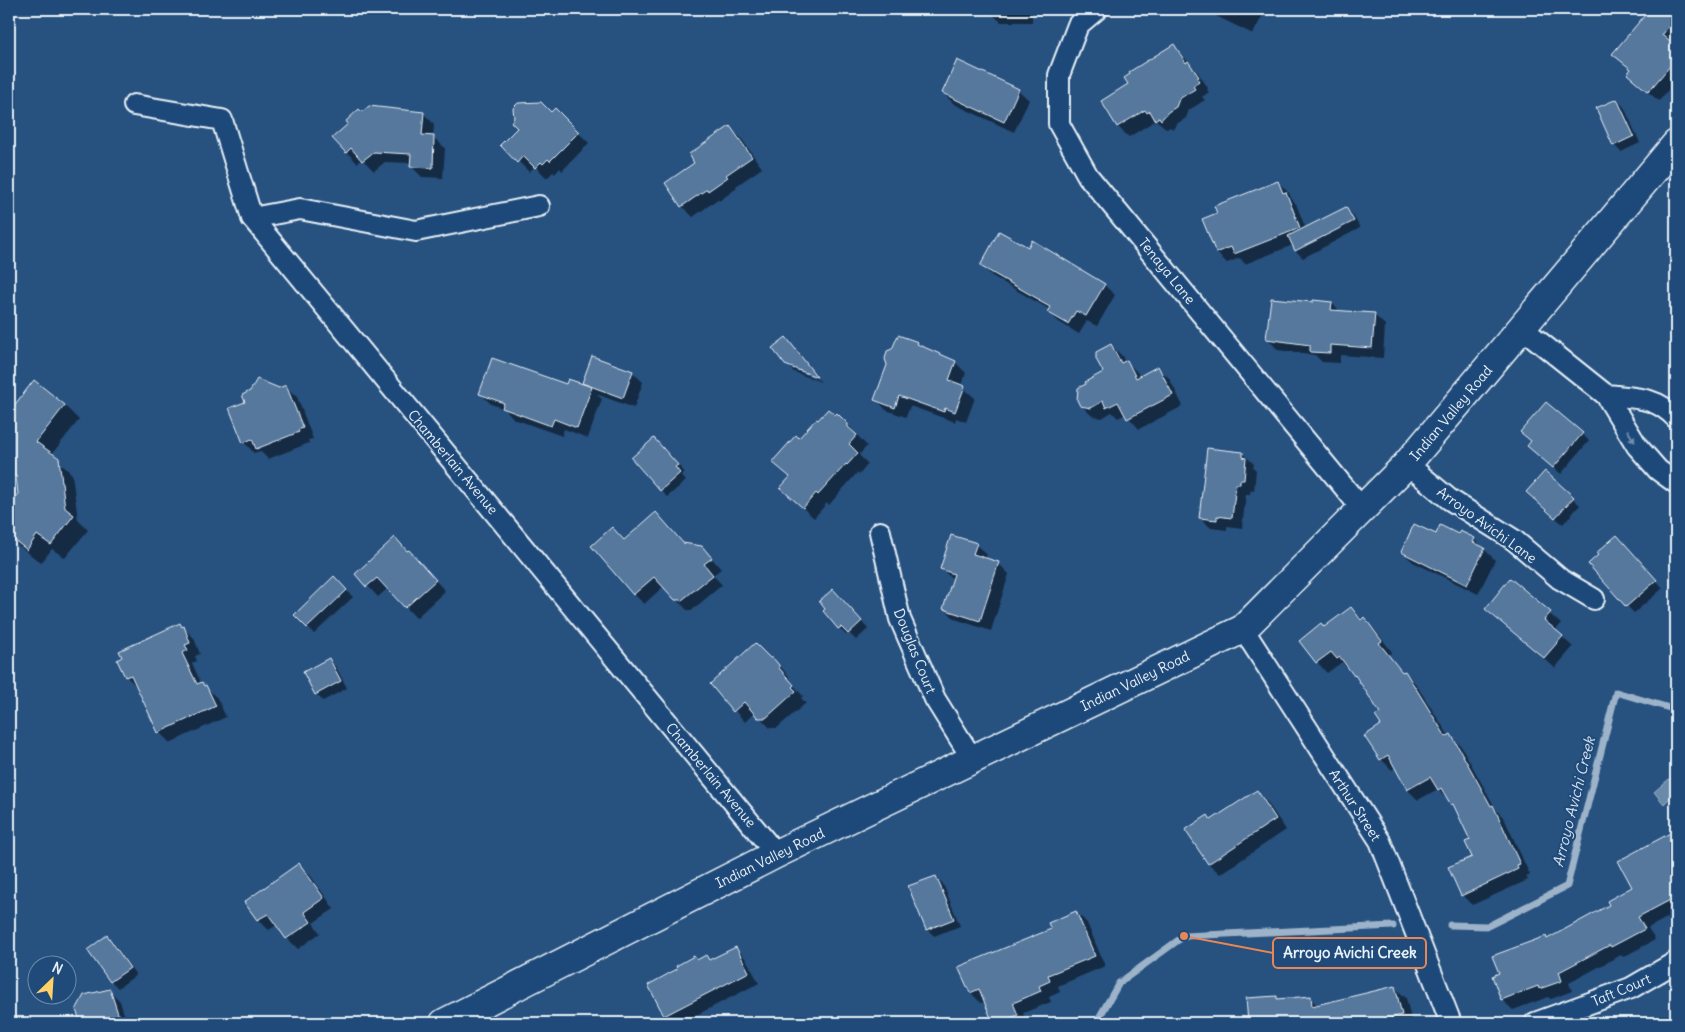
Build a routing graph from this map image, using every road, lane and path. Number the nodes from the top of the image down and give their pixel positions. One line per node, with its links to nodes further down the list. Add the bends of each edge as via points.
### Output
1 (1097, 9): 11 (street, Tenaya Lane, via 1078,25 1059,74 1059,124 1088,176)
2 (134, 105): 5 (street, Chamberlain Avenue, via 222,120)
3 (1676, 144): 6 (street, Indian Valley Road)
4 (539, 206): 5 (street, via 416,231 300,208)
5 (252, 218): 16 (street, Chamberlain Avenue)
6 (1522, 328): 7 (street); 9 (street, Indian Valley Road)
7 (1606, 394): 8 (street, via 1651,401); 10 (street, one-way to 10, via 1638,446 1658,470)
8 (1676, 418)
9 (1408, 464): 11 (street, Indian Valley Road); 13 (street, Arroyo Avichi Lane, via 1449,499 1514,540 1560,579)
10 (1676, 483)
11 (1363, 510): 14 (street, Indian Valley Road)
12 (880, 532): 15 (street, Douglas Court, via 900,619 935,700)
13 (1594, 599)
14 (1243, 629): 15 (street, Indian Valley Road); 19 (street, Arthur Street, via 1380,842)
15 (973, 760): 16 (street, Indian Valley Road)
16 (776, 854): 18 (street, Indian Valley Road)
17 (1676, 962): 20 (street, Taft Court, via 1631,988)
18 (444, 1023)
19 (1451, 1023)
20 (1535, 1023)

